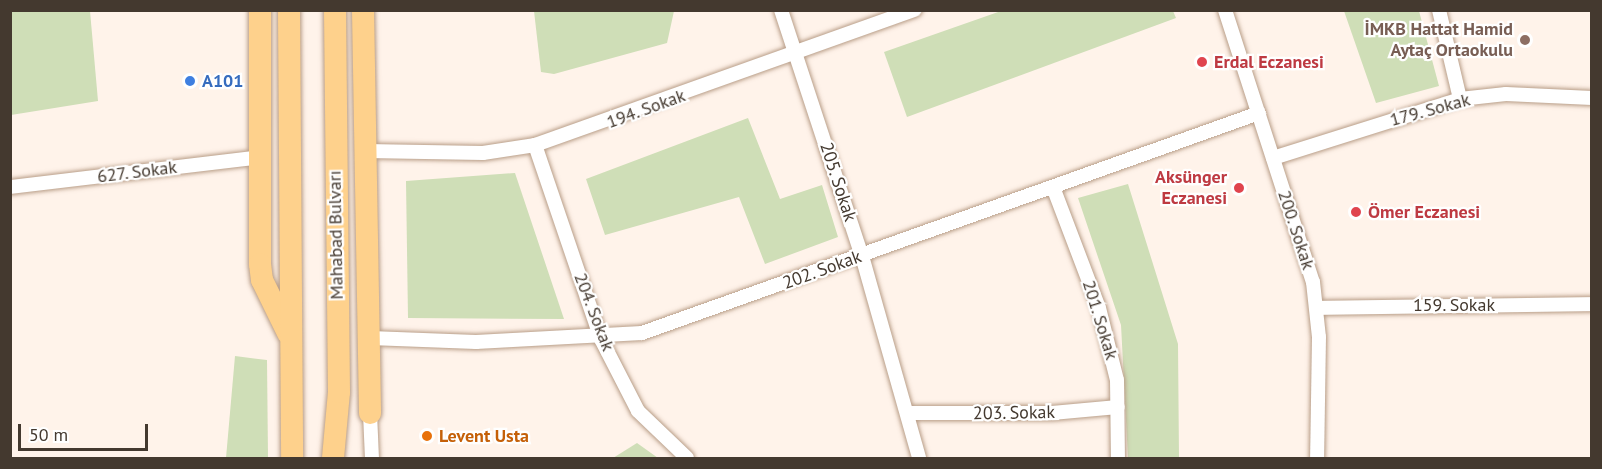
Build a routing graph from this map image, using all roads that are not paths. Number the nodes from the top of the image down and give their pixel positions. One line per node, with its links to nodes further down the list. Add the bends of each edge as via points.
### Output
1 (260, 10): 15 (main road)
2 (289, 10): 23 (main road)
3 (335, 10): 25 (main road, Mahabad Bulvarı)
4 (363, 10): 14 (main road)
5 (781, 10): 9 (street, 205. Sokak)
6 (915, 10): 9 (street, 194. Sokak)
7 (1225, 10): 12 (street, 200. Sokak)
8 (1439, 10): 11 (street)
9 (798, 53): 13 (street, 194. Sokak); 19 (street, 205. Sokak)
10 (1592, 98): 11 (street, 179. Sokak, via 1506,94)
11 (1460, 99): 16 (street, 179. Sokak)
12 (1258, 113): 16 (street, 200. Sokak); 18 (street, 202. Sokak)
13 (535, 145): 14 (street, 194. Sokak, via 483,153); 24 (street, 204. Sokak)
14 (366, 151): 22 (main road)
15 (263, 157): 17 (street, 627. Sokak); 23 (main road, via 262,280)
16 (1273, 158): 21 (street, 200. Sokak)
17 (10, 187)
18 (1053, 187): 19 (street, 202. Sokak); 26 (street, 201. Sokak, via 1099,308 1118,380)
19 (862, 256): 24 (street, 202. Sokak, via 642,333); 27 (street, 205. Sokak)
20 (1592, 304): 21 (street, 159. Sokak)
21 (1317, 308): 35 (street, 200. Sokak)
22 (370, 338): 24 (street, 202. Sokak); 28 (main road)
23 (291, 339): 29 (main road)
24 (601, 339): 32 (street, 204. Sokak, via 638,411)
25 (339, 392): 28 (main road); 30 (main road, Mahabad Bulvarı)
26 (1118, 407): 27 (street, 203. Sokak, via 1052,413); 34 (street, 201. Sokak)
27 (909, 413): 33 (street, 205. Sokak)
28 (370, 414): 31 (street)
29 (292, 459)
30 (333, 459)
31 (372, 459)
32 (687, 459)
33 (919, 459)
34 (1118, 459)
35 (1317, 459)

